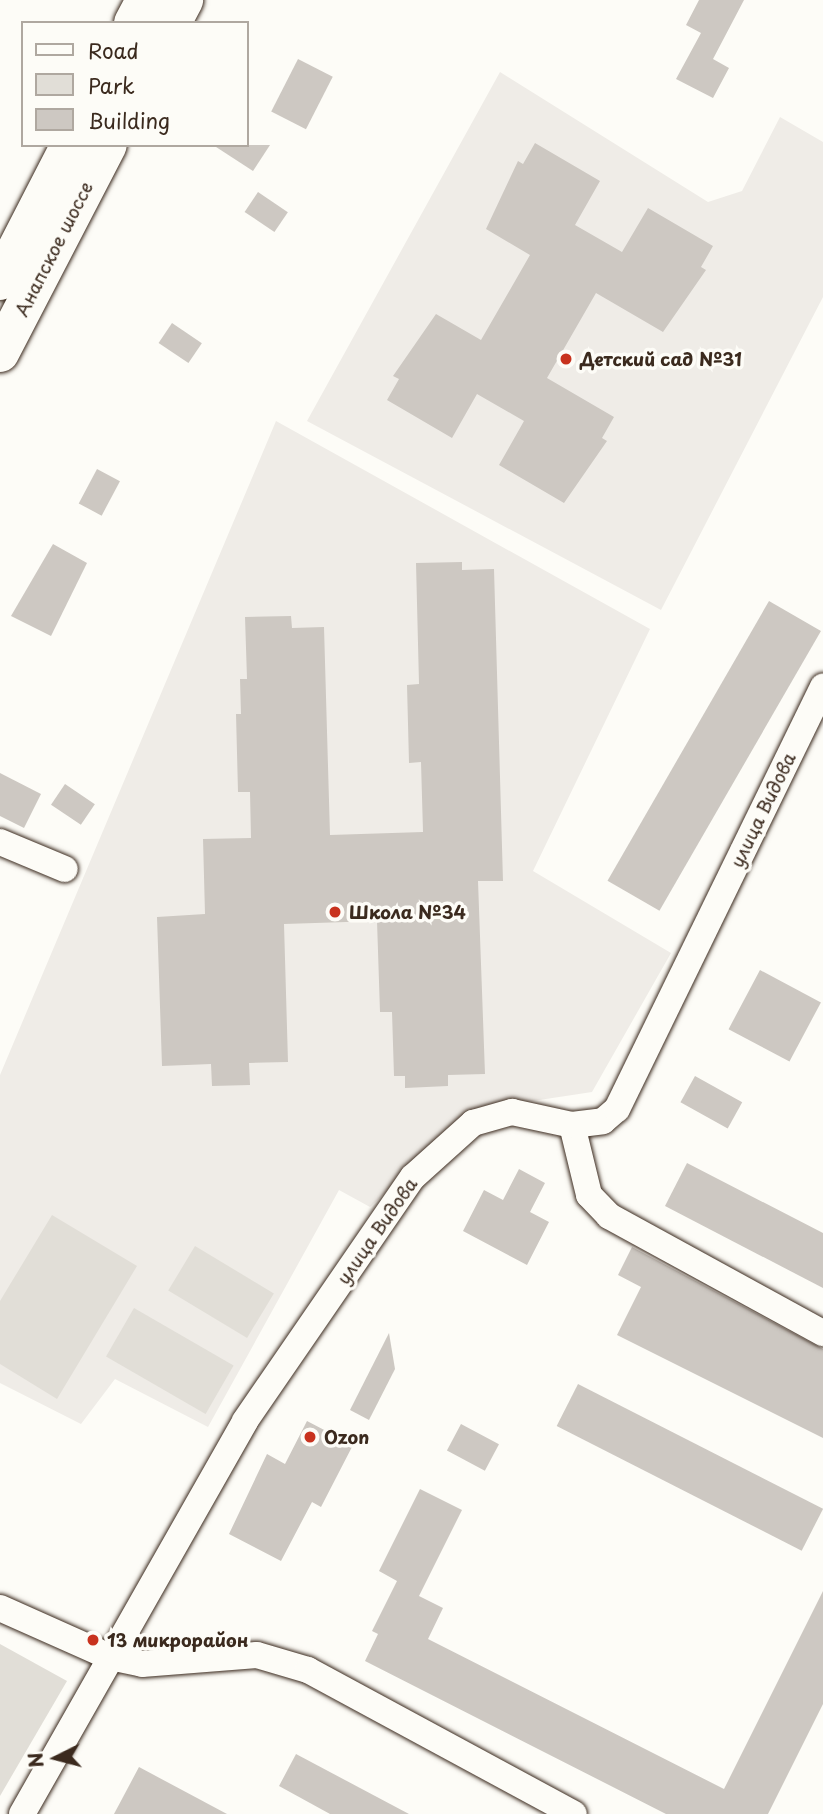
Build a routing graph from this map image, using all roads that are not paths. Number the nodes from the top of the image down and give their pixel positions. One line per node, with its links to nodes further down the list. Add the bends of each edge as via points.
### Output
1 (145, 0): 3 (highway)
2 (184, 0): 4 (highway)
3 (134, 21)
4 (173, 21)
5 (69, 147): 7 (highway, Анапское шоссе)
6 (107, 147): 8 (highway, Анапское шоссе)
7 (0, 281)
8 (0, 353)
9 (823, 687): 12 (street, улица Видова, via 617,1109 603,1121)
10 (0, 842): 11 (street)
11 (65, 869)
12 (572, 1125): 13 (street, via 589,1195 609,1216); 15 (street, улица Видова, via 512,1112 473,1123 413,1177 245,1421)
13 (823, 1333)
14 (0, 1608): 15 (street)
15 (110, 1657): 16 (street, улица Видова); 17 (street, via 155,1664 257,1656 280,1660 308,1670)
16 (22, 1814)
17 (574, 1814)

